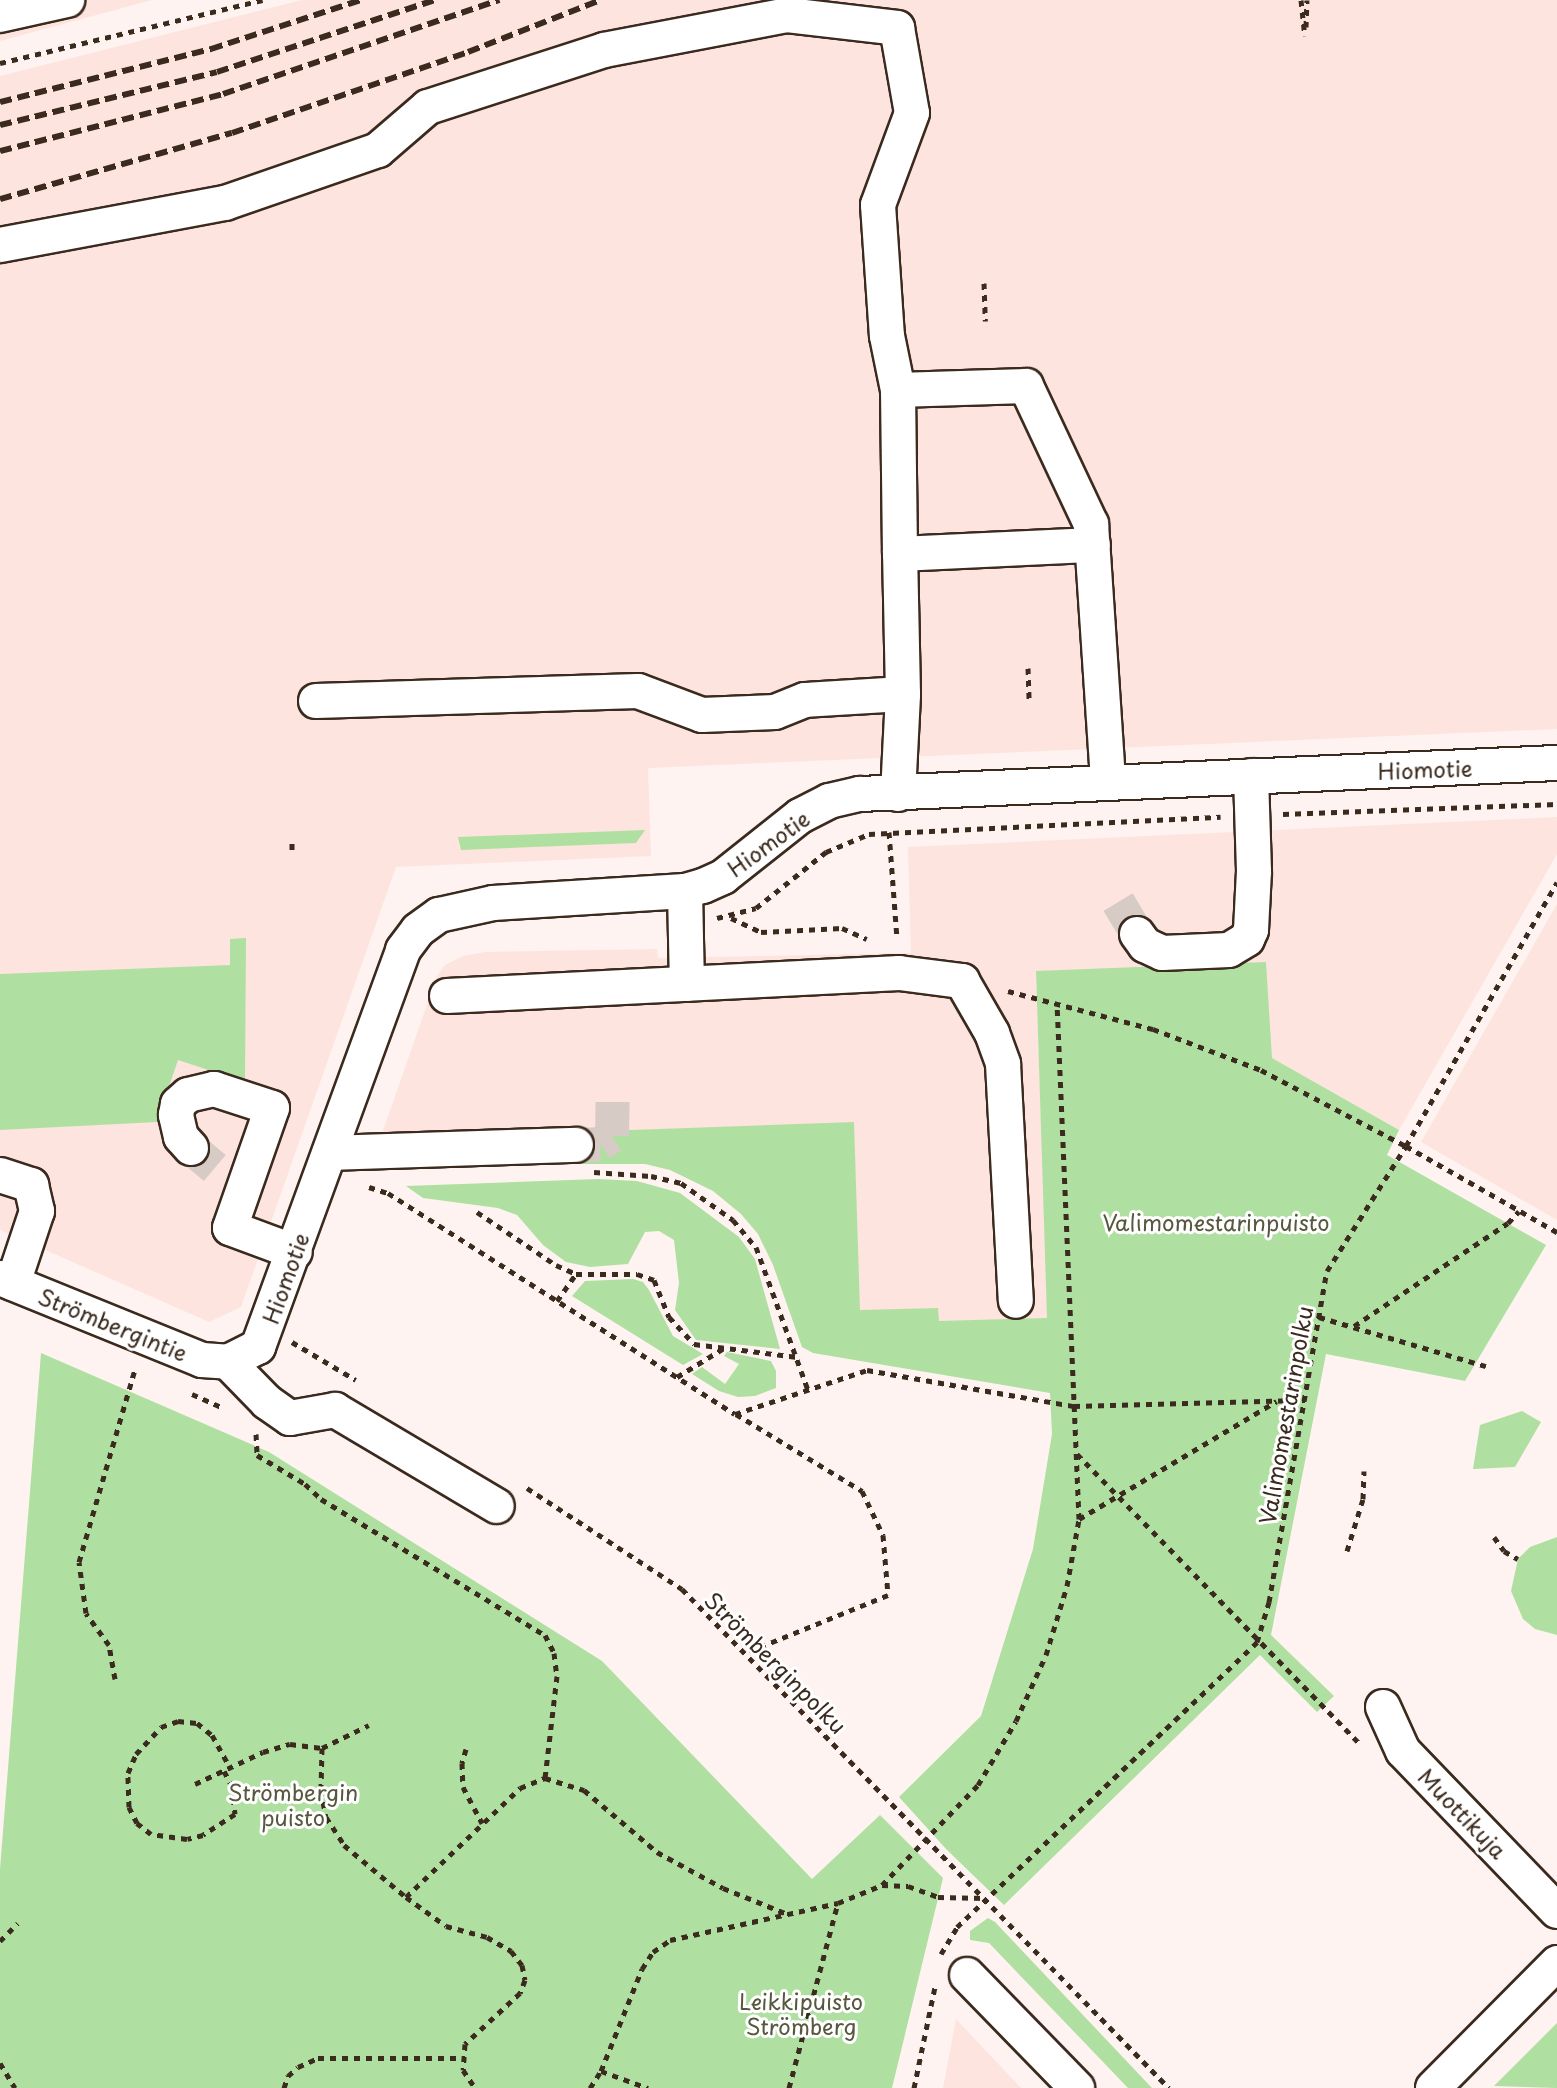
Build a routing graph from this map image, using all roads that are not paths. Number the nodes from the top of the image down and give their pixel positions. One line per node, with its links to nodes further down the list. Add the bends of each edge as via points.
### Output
1 (67, 0): 2 (street)
2 (0, 15)
3 (0, 245): 4 (street, via 225,203 378,150 428,107 604,50 787,15 897,28 912,113 878,205 887,336)
4 (898, 390): 5 (street, via 1026,386 1091,524); 6 (street)
5 (1093, 545): 6 (street); 11 (street)
6 (900, 554): 7 (street)
7 (903, 694): 8 (street, via 805,700 775,712 702,715 638,691); 12 (street)
8 (316, 701)
9 (1557, 763): 10 (street, Hiomotie)
10 (1251, 776): 11 (street, Hiomotie); 14 (street, via 1253,918 1247,939 1229,950 1162,953)
11 (1108, 782): 12 (street, Hiomotie)
12 (898, 794): 13 (street, Hiomotie, via 860,794 829,801 800,816)
13 (685, 906): 15 (street); 18 (street, Hiomotie, via 463,907 439,915 403,950)
14 (1137, 934)
15 (687, 984): 16 (street); 23 (street, via 899,973 962,981 1003,1064)
16 (447, 996)
17 (191, 1148): 21 (street, via 181,1137 176,1115 188,1095 214,1089 272,1108 230,1228)
18 (330, 1153): 19 (street); 21 (street, Hiomotie)
19 (582, 1159)
20 (0, 1175): 22 (street, via 31,1185 37,1211)
21 (295, 1252): 24 (street, Hiomotie, via 258,1347)
22 (7, 1281): 24 (street, Strömbergintie, via 174,1351)
23 (1016, 1301)
24 (228, 1362): 25 (street, via 290,1418 335,1410)
25 (506, 1493)
26 (1383, 1707): 27 (street, Muottikuja, via 1403,1751)
27 (1557, 1911)
28 (1557, 1963): 31 (street)
29 (947, 1973): 30 (street)
30 (1077, 2088)
31 (1433, 2088)

